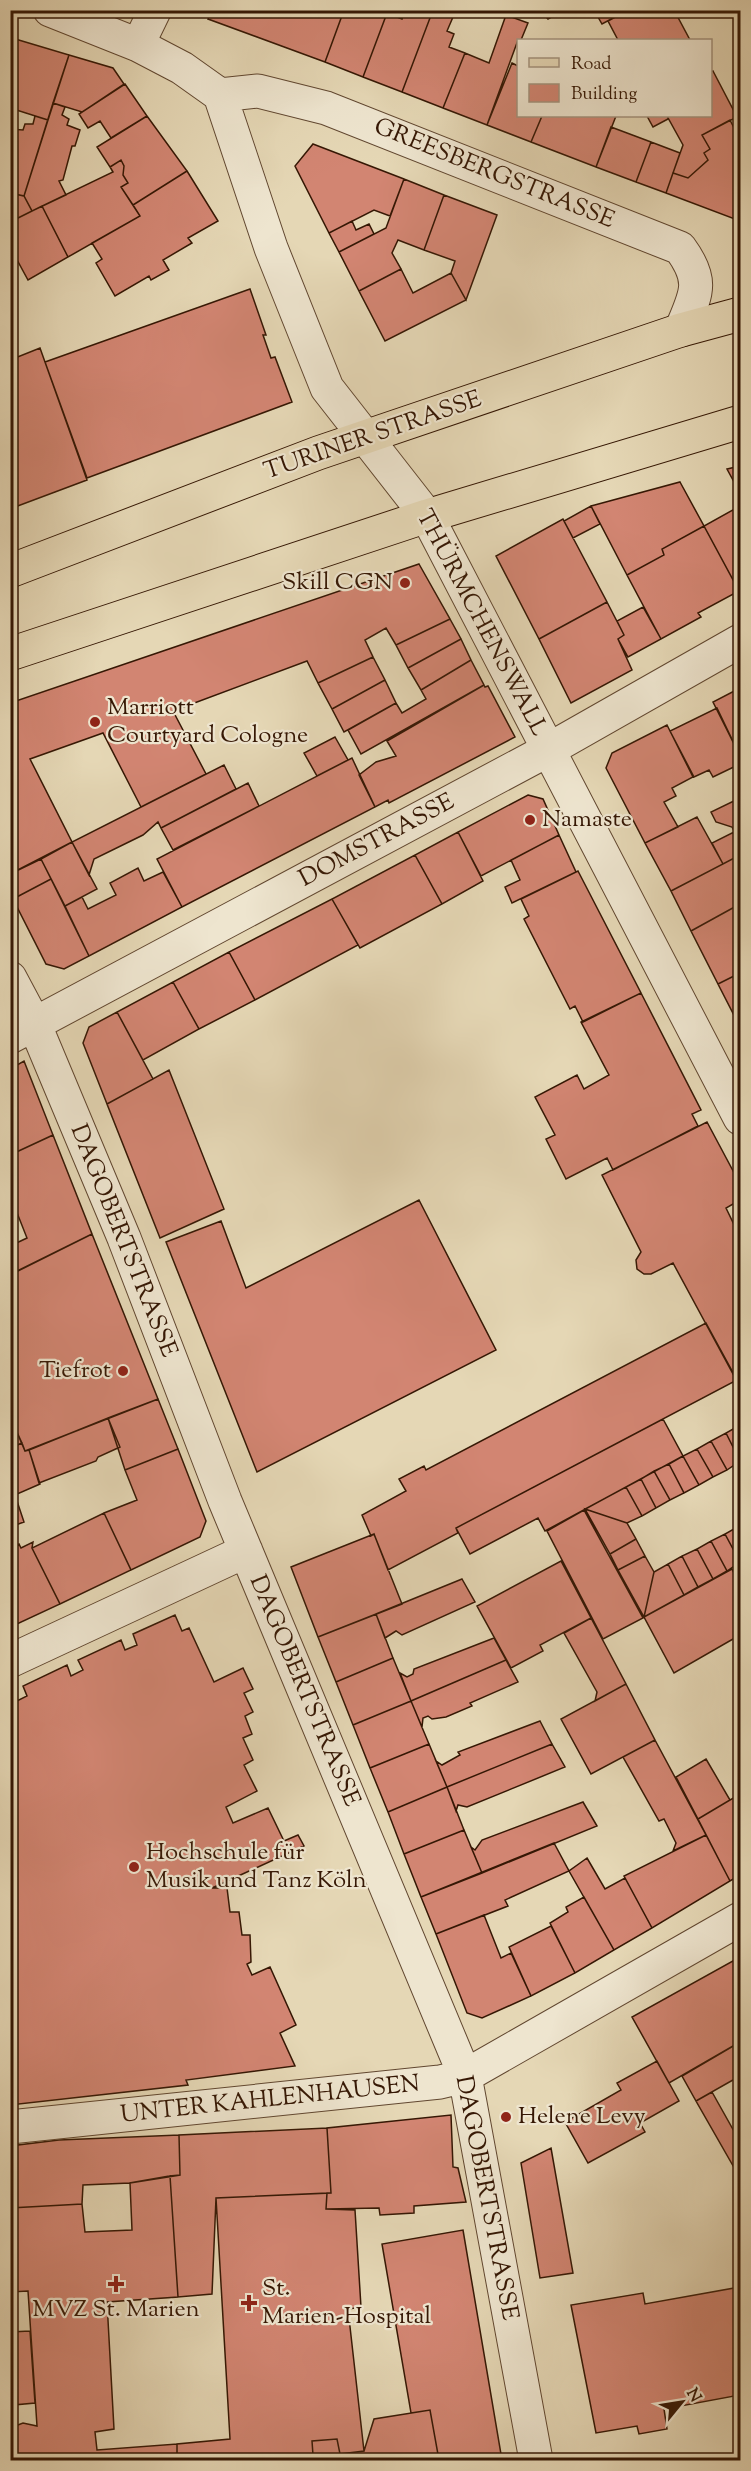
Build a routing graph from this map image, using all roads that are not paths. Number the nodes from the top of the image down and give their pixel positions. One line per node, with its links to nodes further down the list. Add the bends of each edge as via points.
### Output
1 (50, 10): 3 (street)
2 (155, 10): 3 (street)
3 (138, 45): 4 (street, via 182,68)
4 (220, 95): 6 (street, GREESBERGSTRASSE, via 258,92 326,108 680,248 694,267 696,294); 8 (street, THÜRMCHENSWALL, via 271,248 327,388)
5 (741, 314): 6 (main road, TURINER STRASSE)
6 (681, 330): 8 (main road, TURINER STRASSE)
7 (741, 422): 9 (main road)
8 (365, 438): 9 (street, THÜRMCHENSWALL); 10 (main road, TURINER STRASSE)
9 (427, 516): 12 (main road); 13 (street, THÜRMCHENSWALL)
10 (10, 571)
11 (741, 641): 13 (street, DOMSTRASSE)
12 (10, 654)
13 (548, 750): 15 (street, DOMSTRASSE); 16 (street, THÜRMCHENSWALL)
14 (10, 978): 15 (street, DAGOBERTSTRASSE)
15 (22, 1030): 17 (street, DAGOBERTSTRASSE, via 124,1238)
16 (741, 1118)
17 (246, 1551): 18 (street); 20 (street, DAGOBERTSTRASSE)
18 (10, 1660)
19 (741, 1919): 20 (street, UNTER KAHLENHAUSEN)
20 (465, 2076): 21 (street, UNTER KAHLENHAUSEN, via 440,2082); 22 (street, DAGOBERTSTRASSE)
21 (10, 2127)
22 (536, 2460)

